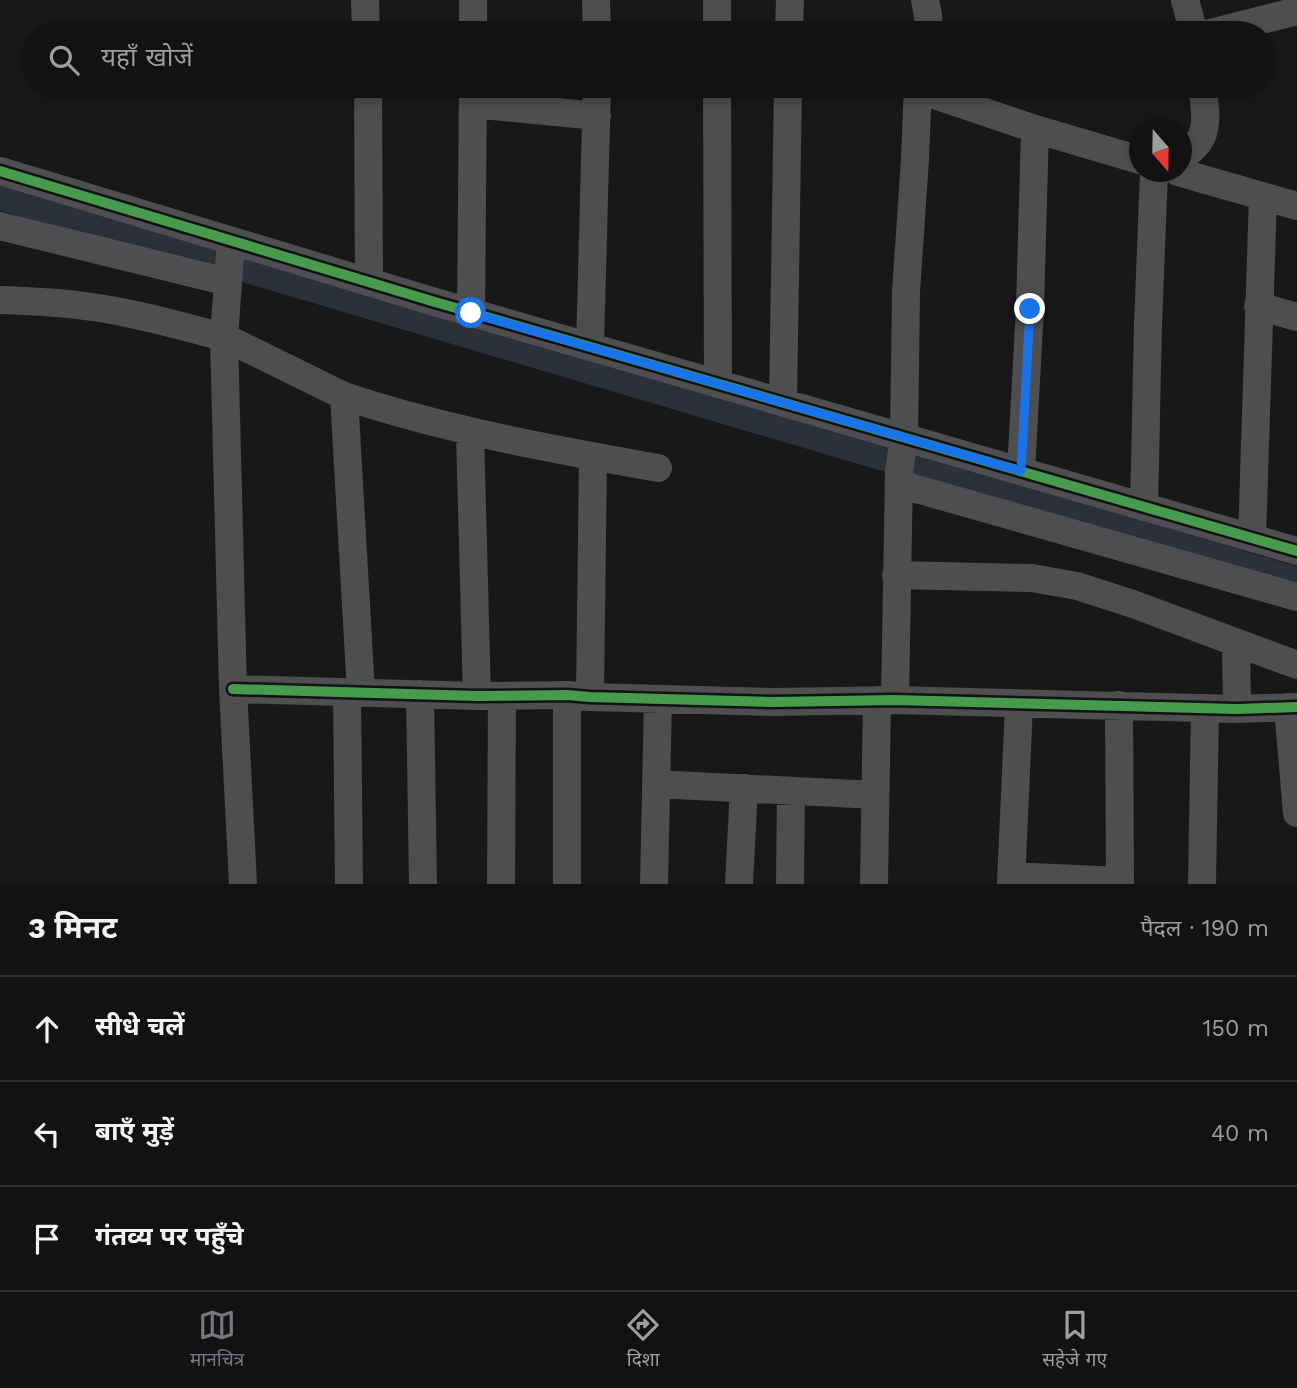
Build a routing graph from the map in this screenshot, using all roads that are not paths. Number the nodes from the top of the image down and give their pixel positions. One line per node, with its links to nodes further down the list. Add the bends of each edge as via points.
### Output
1 (365, 0): 9 (street)
2 (473, 0): 10 (street)
3 (596, 0): 11 (street)
4 (717, 0): 12 (street)
5 (790, 0): 13 (street)
6 (925, 0): 14 (street)
7 (1185, 0): 15 (street)
8 (1297, 11): 16 (street)
9 (366, 21)
10 (473, 21)
11 (597, 21)
12 (717, 21)
13 (789, 21)
14 (928, 21)
15 (1191, 21)
16 (1257, 21)
17 (368, 98): 38 (street)
18 (473, 98): 41 (street)
19 (491, 98): 26 (street)
20 (597, 98): 26 (street)
21 (717, 98): 45 (street)
22 (788, 98): 47 (street)
23 (918, 98): 50 (street)
24 (947, 98): 27 (street)
25 (1204, 98): 28 (street, via 1205,125)
26 (597, 116): 44 (street)
27 (1035, 129): 29 (street); 52 (street)
28 (1192, 150)
29 (1129, 157)
30 (0, 171): 36 (street)
31 (1192, 176): 33 (street)
32 (1154, 182): 53 (street)
33 (1263, 196): 34 (street); 40 (street)
34 (1297, 206)
35 (0, 226): 37 (street)
36 (231, 241): 37 (street); 38 (street)
37 (228, 282): 43 (street)
38 (369, 282): 41 (street)
39 (0, 300): 43 (street, via 93,307)
40 (1258, 306): 42 (street); 54 (street)
41 (471, 313): 44 (street)
42 (1297, 317)
43 (224, 337): 46 (street); 60 (street)
44 (590, 347): 45 (street)
45 (718, 384): 47 (street)
46 (344, 396): 48 (street); 61 (street)
47 (783, 402): 50 (street)
48 (470, 432): 49 (street); 63 (street)
49 (593, 457): 51 (street); 64 (street)
50 (901, 460): 52 (street); 56 (street); 57 (street)
51 (658, 468)
52 (1021, 471): 53 (street)
53 (1144, 507): 54 (street)
54 (1252, 538): 55 (street)
55 (1297, 551)
56 (897, 575): 58 (street, via 1032,578 1077,586); 66 (street)
57 (1297, 597)
58 (1236, 643): 59 (street); 71 (street)
59 (1297, 665)
60 (233, 689): 61 (street); 80 (street)
61 (354, 692): 62 (street); 81 (street)
62 (420, 694): 63 (street); 82 (street)
63 (489, 696): 64 (street); 83 (street)
64 (578, 696): 65 (street); 84 (street)
65 (658, 699): 66 (street); 72 (street)
66 (886, 700): 67 (street); 76 (street)
67 (1019, 704): 68 (street); 78 (street)
68 (1119, 705): 70 (street); 79 (street)
69 (1292, 707): 71 (street); 73 (street)
70 (1205, 708): 71 (street); 89 (street)
71 (1237, 709)
72 (656, 784): 74 (street); 85 (street)
73 (1296, 784): 77 (street)
74 (744, 788): 75 (street); 86 (street)
75 (791, 791): 76 (street); 87 (street)
76 (875, 794): 88 (street)
77 (1297, 813)
78 (1011, 880): 79 (street)
79 (1120, 882)
80 (243, 884)
81 (349, 884)
82 (423, 884)
83 (500, 884)
84 (567, 884)
85 (654, 884)
86 (739, 884)
87 (790, 884)
88 (874, 884)
89 (1202, 884)

